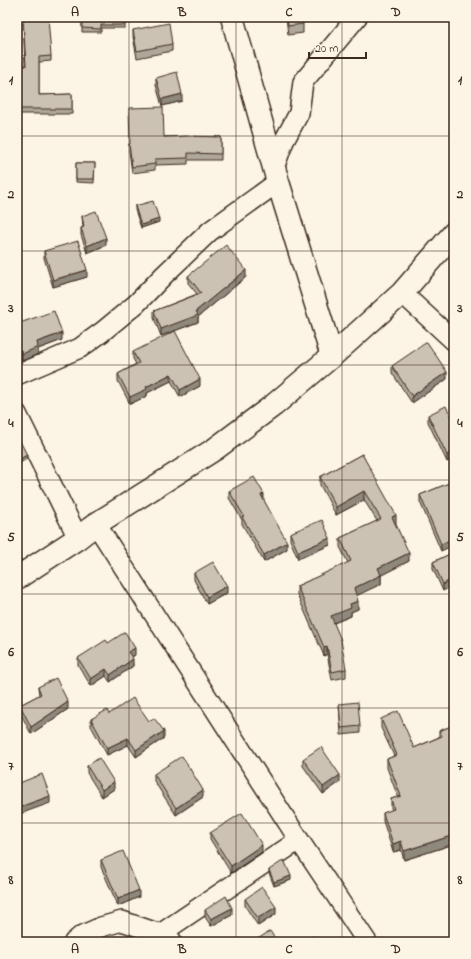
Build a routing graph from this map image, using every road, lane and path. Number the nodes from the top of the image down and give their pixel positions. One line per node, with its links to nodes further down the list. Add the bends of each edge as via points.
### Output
1 (232, 17): 3 (street)
2 (357, 17): 3 (street, via 304,82 299,113 284,141)
3 (276, 175): 7 (street); 8 (street, via 210,231 136,304 102,332 80,348)
4 (454, 233): 5 (street)
5 (402, 293): 6 (street); 7 (street)
6 (454, 341)
7 (332, 356): 10 (street, via 274,405 215,449)
8 (17, 375)
9 (17, 414): 11 (street)
10 (96, 524): 11 (street); 13 (street)
11 (78, 538): 12 (street)
12 (17, 578)
13 (299, 840): 14 (street); 16 (street)
14 (166, 938): 15 (street, via 122,921 101,927)
15 (74, 942)
16 (367, 942)

